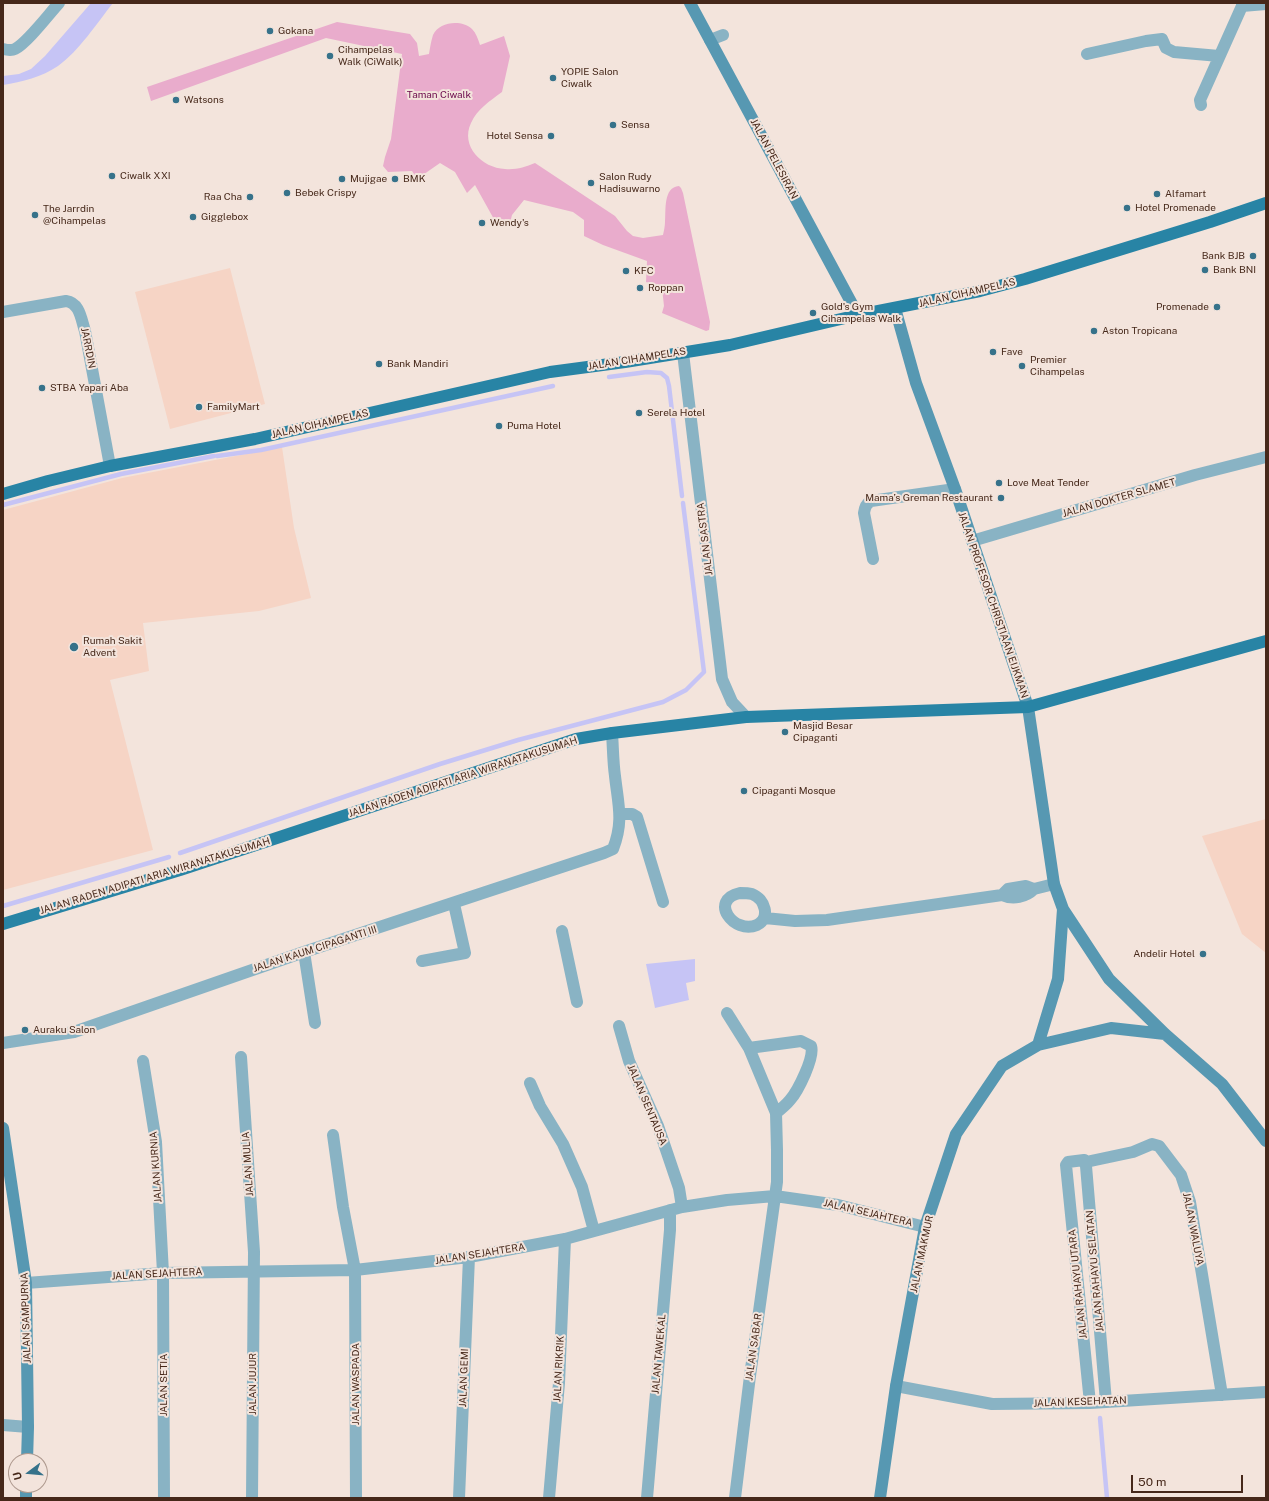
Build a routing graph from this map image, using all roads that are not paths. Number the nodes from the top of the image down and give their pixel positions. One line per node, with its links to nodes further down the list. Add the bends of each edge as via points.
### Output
1 (58, 3): 7 (street, via 16,48)
2 (690, 3): 6 (main road, JALAN PELESIRAN)
3 (1266, 4): 4 (street)
4 (1242, 5): 9 (street)
5 (723, 35): 6 (street)
6 (710, 40): 14 (main road, JALAN PELESIRAN)
7 (3, 49)
8 (1087, 54): 9 (street, via 1162,39 1166,48 1174,52)
9 (1219, 56): 10 (street, via 1200,100)
10 (1201, 104)
11 (1266, 203): 12 (main road, JALAN CIHAMPELAS, via 1025,279)
12 (895, 308): 14 (main road, JALAN CIHAMPELAS); 18 (main road, JALAN PROFESOR CHRISTIAAN EIJKMAN, via 916,384)
13 (3, 312): 17 (street, JARRDIN, via 66,301 71,302 79,310)
14 (858, 315): 15 (main road, JALAN CIHAMPELAS, via 730,345)
15 (683, 353): 17 (main road, JALAN CIHAMPELAS, via 550,372 256,439); 24 (street, JALAN SASTRA, via 722,680 732,702)
16 (1266, 457): 20 (street, JALAN DOKTER SLAMET, via 1195,475)
17 (110, 466): 19 (main road, JALAN CIHAMPELAS)
18 (955, 489): 20 (main road, JALAN PROFESOR CHRISTIAAN EIJKMAN); 21 (street, via 868,503 864,513)
19 (3, 494)
20 (972, 541): 23 (main road, JALAN PROFESOR CHRISTIAAN EIJKMAN)
21 (873, 559)
22 (1266, 641): 23 (main road, JALAN RADEN ADIPATI ARIA WIRANATAKUSUMAH)
23 (1028, 707): 24 (main road, JALAN RADEN ADIPATI ARIA WIRANATAKUSUMAH); 27 (main road, JALAN PROFESOR CHRISTIAAN EIJKMAN)
24 (746, 717): 25 (main road, JALAN RADEN ADIPATI ARIA WIRANATAKUSUMAH)
25 (612, 733): 26 (street, via 614,775); 32 (main road, JALAN RADEN ADIPATI ARIA WIRANATAKUSUMAH, via 576,739 180,870)
26 (620, 814): 28 (street, via 632,814 637,817); 29 (street, JALAN KAUM CIPAGANTI III, via 618,837 613,848 604,853)
27 (1043, 887): 30 (main road, JALAN PROFESOR CHRISTIAAN EIJKMAN); 31 (street, via 1026,886 1008,889 1002,895 826,920 795,921)
28 (663, 902)
29 (454, 904): 34 (street, JALAN KAUM CIPAGANTI III); 35 (street, via 466,953)
30 (1063, 909): 40 (main road, JALAN PROFESOR CHRISTIAAN EIJKMAN, via 1109,979); 42 (main road, JALAN PROFESOR CHRISTIAAN EIJKMAN, via 1058,979)
31 (765, 918)
32 (3, 924)
33 (562, 931): 36 (street)
34 (304, 952): 38 (street); 41 (street, JALAN KAUM CIPAGANTI III, via 74,1032)
35 (422, 961)
36 (577, 1002)
37 (727, 1013): 43 (street)
38 (315, 1023)
39 (619, 1026): 53 (street, JALAN SENTAUSA, via 629,1061 658,1126 679,1188)
40 (1165, 1034): 42 (main road, via 1111,1028); 50 (main road, JALAN PROFESOR CHRISTIAAN EIJKMAN, via 1222,1084)
41 (3, 1043)
42 (1038, 1045): 55 (main road, JALAN MAKMUR, via 1002,1066 956,1134)
43 (749, 1048): 47 (street); 47 (street, via 801,1041 812,1046 801,1083)
44 (241, 1057): 60 (street, JALAN MULIA)
45 (143, 1061): 61 (street, JALAN KURNIA, via 156,1142)
46 (530, 1083): 56 (street, via 582,1187)
47 (776, 1113): 52 (street, JALAN SABAR)
48 (3, 1128): 62 (main road, JALAN SAMPURNA)
49 (334, 1135): 59 (street, JALAN WASPADA, via 343,1207)
50 (1266, 1141)
51 (1086, 1162): 65 (street, JALAN WALUYA, via 1133,1152 1152,1144 1159,1146 1181,1175 1190,1202); 66 (street, JALAN RAHAYU SELATAN); 67 (street, JALAN RAHAYU UTARA, via 1084,1160 1066,1164)
52 (775, 1196): 53 (street, JALAN SEJAHTERA); 55 (street, JALAN SEJAHTERA, via 838,1205); 77 (street, JALAN SABAR)
53 (682, 1207): 54 (street, JALAN SEJAHTERA)
54 (670, 1210): 56 (street, JALAN SEJAHTERA); 76 (street, JALAN TAWEKAL)
55 (925, 1227): 63 (main road, JALAN MAKMUR)
56 (594, 1230): 57 (street, JALAN SEJAHTERA)
57 (565, 1239): 58 (street, JALAN SEJAHTERA); 75 (street, JALAN RIKRIK, via 559,1383)
58 (469, 1257): 59 (street, JALAN SEJAHTERA); 74 (street, JALAN GEMI)
59 (355, 1270): 60 (street, JALAN SEJAHTERA); 73 (street, JALAN WASPADA)
60 (254, 1271): 61 (street, JALAN SEJAHTERA); 72 (street, JALAN JUJUR)
61 (163, 1273): 62 (street, JALAN SEJAHTERA); 71 (street, JALAN SETIA)
62 (26, 1283): 69 (main road, JALAN SAMPURNA)
63 (896, 1386): 67 (street, JALAN KESEHATAN, via 992,1404); 78 (main road, JALAN MAKMUR)
64 (1266, 1392): 65 (street, JALAN KESEHATAN)
65 (1222, 1395): 66 (street, JALAN KESEHATAN)
66 (1106, 1402): 67 (street, JALAN KESEHATAN)
67 (1090, 1403)
68 (3, 1425): 69 (street)
69 (28, 1427): 70 (main road, JALAN SAMPURNA)
70 (27, 1453)
71 (164, 1498)
72 (252, 1498)
73 (356, 1498)
74 (459, 1498)
75 (549, 1498)
76 (647, 1498)
77 (735, 1498)
78 (880, 1498)

